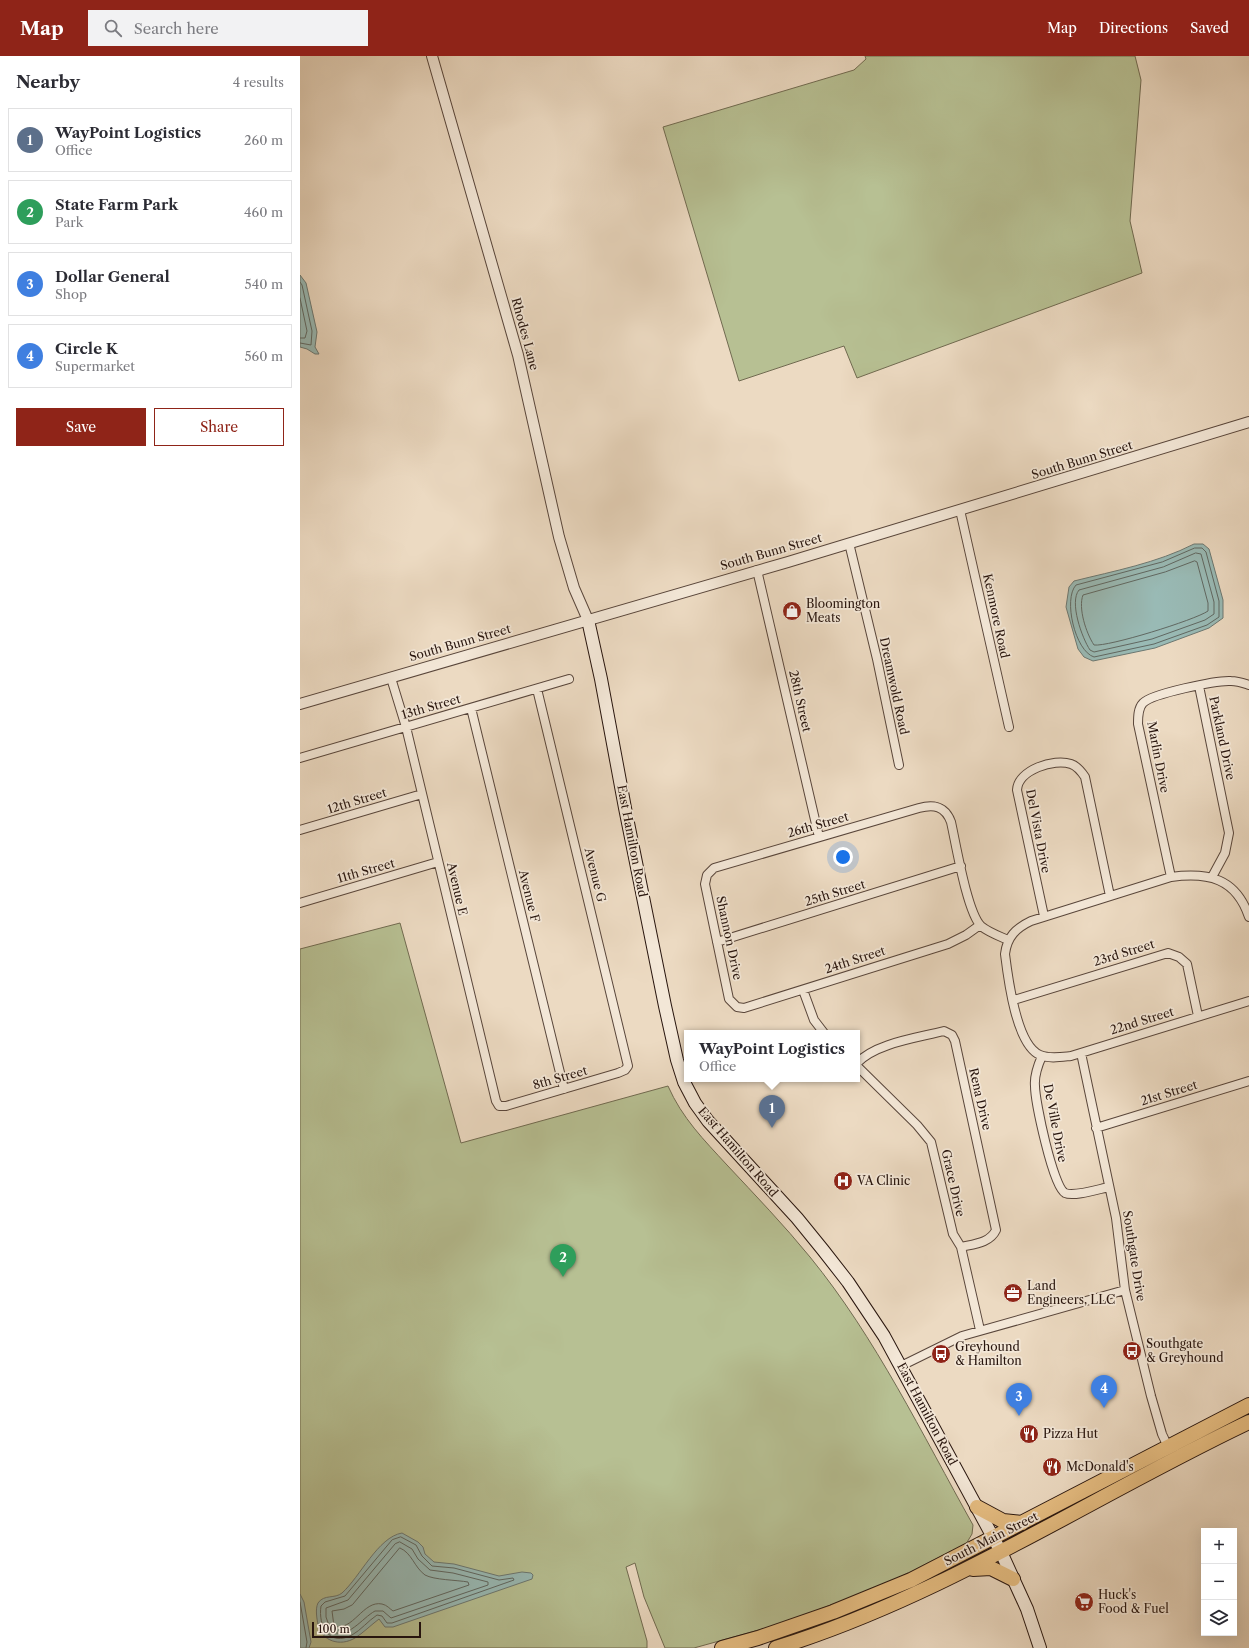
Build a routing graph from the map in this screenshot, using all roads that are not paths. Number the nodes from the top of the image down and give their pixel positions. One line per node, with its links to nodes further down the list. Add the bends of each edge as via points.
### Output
1 (432, 56): 6 (street, Rhodes Lane, via 495,275 574,588)
2 (1249, 422): 3 (street, South Bunn Street)
3 (960, 510): 4 (street, South Bunn Street); 15 (street, Kenmore Road)
4 (849, 543): 5 (street, South Bunn Street); 17 (street, Dreamwold Road)
5 (757, 570): 6 (street, South Bunn Street); 20 (street, 28th Street)
6 (588, 620): 7 (street, South Bunn Street); 52 (main road, East Hamilton Road, via 664,999 684,1082 708,1121 797,1218 831,1260)
7 (391, 678): 12 (street, South Bunn Street); 14 (street, Avenue E)
8 (568, 679): 11 (street, 13th Street)
9 (1249, 685): 10 (street, Marlin Drive, via 1218,681)
10 (1199, 686): 24 (street, Parkland Drive, via 1229,833 1225,853); 25 (street, Marlin Drive, via 1151,698 1142,704 1138,714)
11 (538, 689): 13 (street, 13th Street); 42 (street, Avenue G)
12 (300, 704)
13 (471, 708): 14 (street, 13th Street); 45 (street, Avenue F)
14 (406, 727): 16 (street, 13th Street); 18 (street, Avenue E)
15 (1008, 727)
16 (300, 758)
17 (899, 765)
18 (422, 794): 19 (street, 12th Street); 21 (street, Avenue E)
19 (300, 830)
20 (820, 837): 22 (street, 26th Street, via 931,805 940,807 952,822); 23 (street, 26th Street, via 714,868)
21 (438, 862): 27 (street, 11th Street); 46 (street, Avenue E)
22 (961, 866): 30 (street, via 969,901); 32 (street, 25th Street)
23 (707, 875): 32 (street, Shannon Drive, via 706,884)
24 (1212, 877): 25 (street, via 1186,875); 29 (street, via 1232,889)
25 (1171, 878): 26 (street)
26 (1110, 896): 28 (street); 28 (street, Del Vista Drive, via 1082,772 1066,762 1032,770 1019,780 1017,790)
27 (300, 903)
28 (1044, 916): 31 (street, via 1023,925 1012,933)
29 (1249, 917)
30 (980, 925): 31 (street); 33 (street, 24th Street, via 948,944)
31 (1008, 940): 34 (street, via 1006,954)
32 (717, 942): 36 (street, Shannon Drive, via 729,999)
33 (803, 990): 36 (street, 24th Street, via 744,1008); 38 (street, via 814,1020)
34 (1014, 1000): 37 (street, 23rd Street, via 1168,953 1179,957 1187,964); 40 (street, via 1024,1039)
35 (1249, 1001): 37 (street, 22nd Street)
36 (734, 1005)
37 (1198, 1016): 39 (street, 22nd Street)
38 (822, 1030)
39 (1081, 1053): 40 (street, 22nd Street, via 1059,1057); 47 (street, Southgate Drive)
40 (1042, 1056): 48 (street, De Ville Drive, via 1034,1085 1053,1173 1060,1189 1072,1195)
41 (860, 1060): 49 (street, Rena Drive, via 881,1048 944,1031 952,1035 996,1230 987,1240)
42 (627, 1068): 45 (street, 8th Street)
43 (860, 1069): 49 (street, Grace Drive, via 931,1142 953,1234)
44 (1249, 1081): 47 (street, 21st Street)
45 (564, 1089): 46 (street, 8th Street, via 506,1106)
46 (499, 1105)
47 (1096, 1128): 48 (street, Southgate Drive)
48 (1109, 1187): 50 (street, Southgate Drive, via 1120,1240)
49 (961, 1247): 51 (street, Grace Drive)
50 (1125, 1290): 51 (street); 55 (street, Southgate Drive, via 1151,1396)
51 (980, 1330): 52 (street, via 944,1343)
52 (902, 1366): 57 (main road, East Hamilton Road)
53 (1249, 1405): 55 (highway, South Main Street)
54 (1249, 1422): 56 (highway, South Main Street)
55 (1168, 1447): 56 (street, Southgate Drive); 58 (highway, South Main Street)
56 (1175, 1460): 60 (highway, South Main Street)
57 (977, 1507): 58 (highway, via 1003,1521); 59 (main road, East Hamilton Road)
58 (1022, 1523): 59 (highway, South Main Street)
59 (994, 1538): 60 (main road, East Hamilton Road); 63 (highway, South Main Street, via 911,1580 852,1605)
60 (1001, 1552): 61 (highway, South Main Street); 62 (main road, East Hamilton Road)
61 (968, 1569): 62 (highway, via 991,1568); 64 (highway, South Main Street, via 861,1618)
62 (1013, 1579): 65 (main road, East Hamilton Road)
63 (722, 1648)
64 (776, 1648)
65 (1040, 1648)

